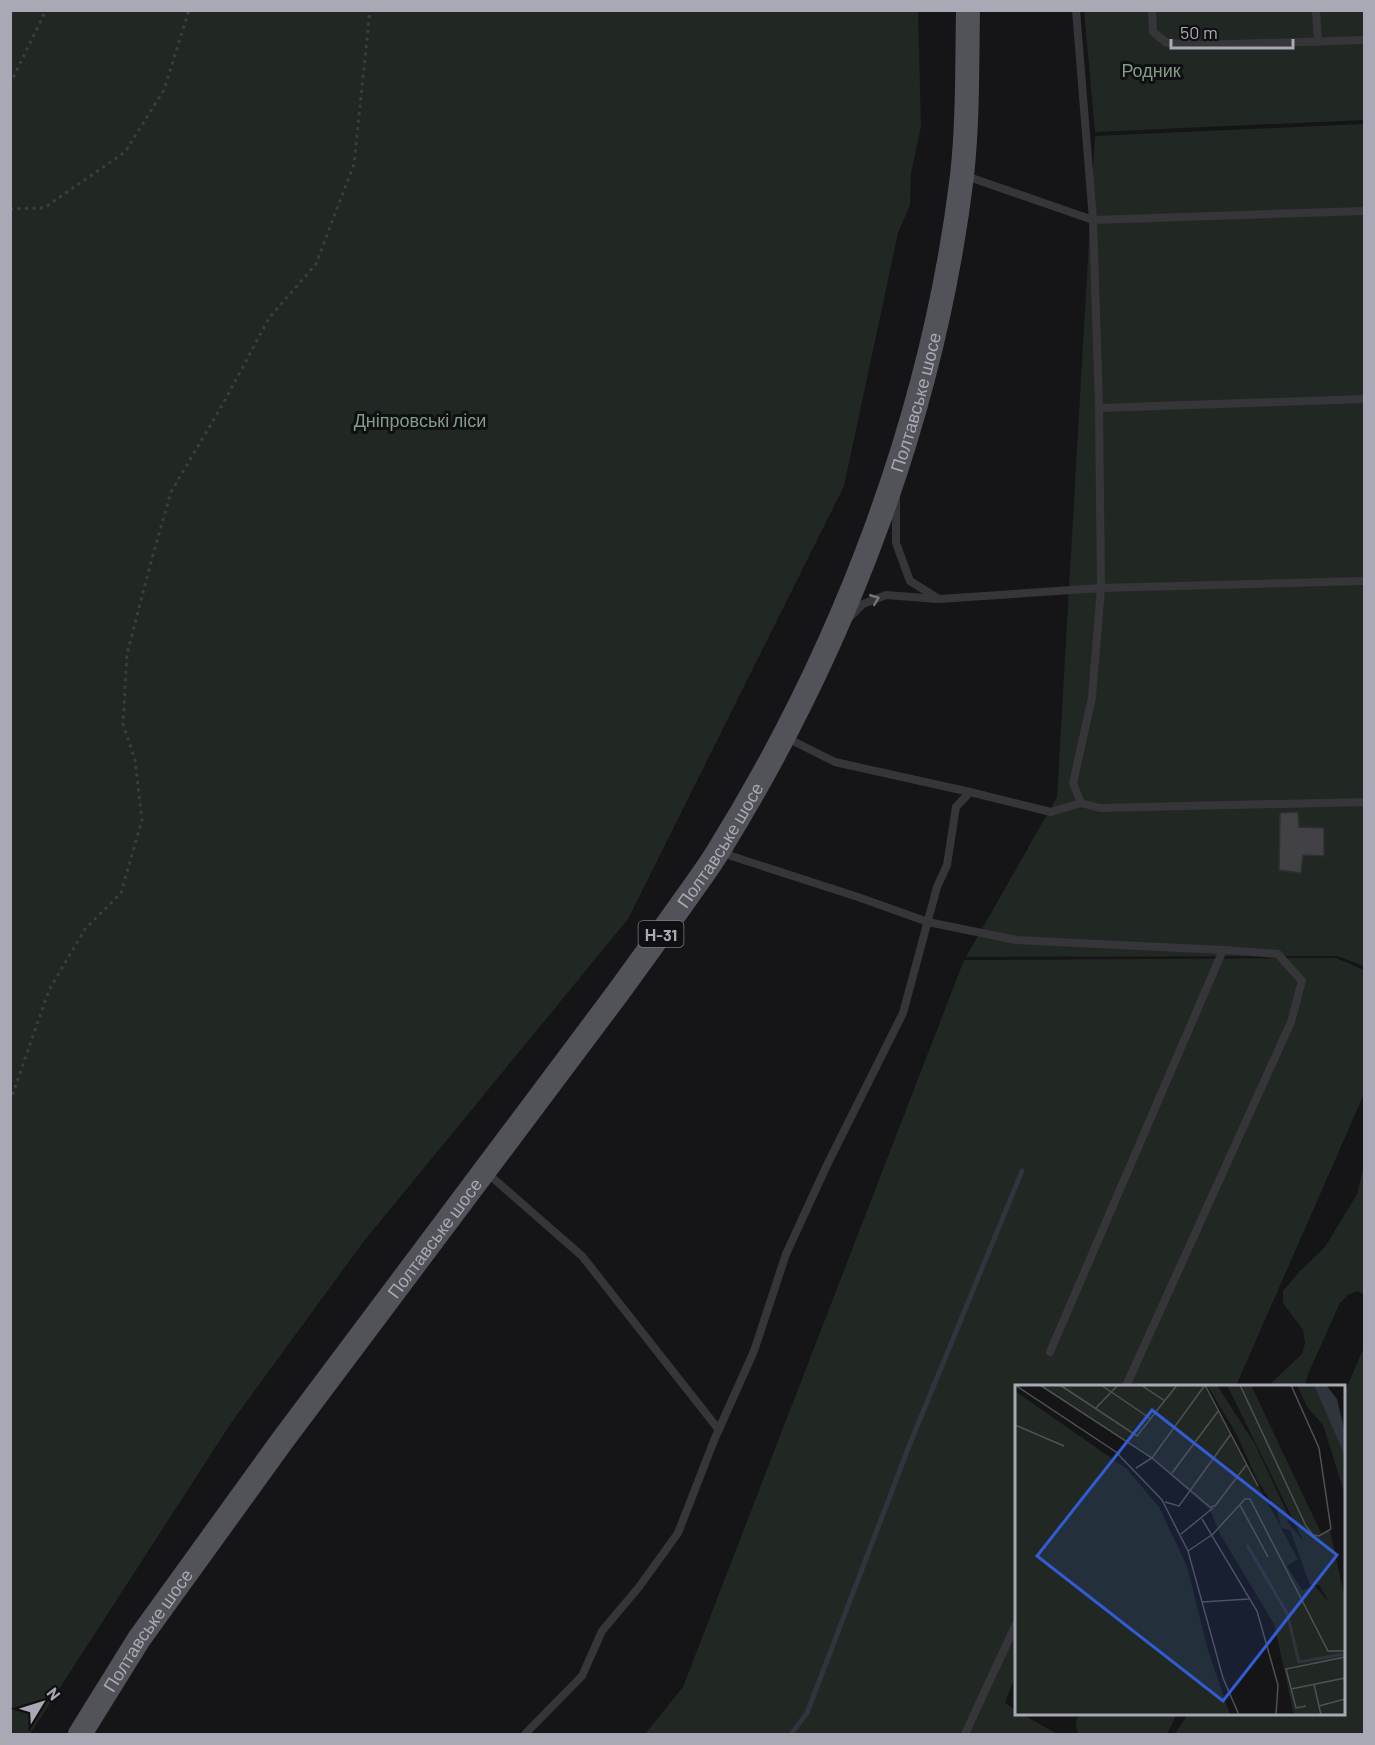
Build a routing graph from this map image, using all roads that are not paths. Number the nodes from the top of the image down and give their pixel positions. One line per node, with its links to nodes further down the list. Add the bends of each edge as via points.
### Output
1 (968, 10): 7 (main road, Полтавське шосе / Н-31)
2 (1076, 10): 9 (lane)
3 (1152, 10): 6 (lane, via 1154,32 1167,43)
4 (1316, 10): 6 (lane)
5 (1365, 40): 6 (lane)
6 (1318, 42)
7 (962, 175): 9 (lane); 12 (main road, Полтавське шосе / Н-31, via 929,357)
8 (1365, 211): 9 (lane)
9 (1094, 220): 11 (lane)
10 (1365, 399): 11 (lane)
11 (1099, 408): 14 (lane)
12 (896, 469): 15 (lane, via 896,543 910,581); 16 (main road, Полтавське шосе / Н-31)
13 (1365, 581): 14 (lane)
14 (1101, 588): 15 (lane); 20 (lane, via 1092,697 1073,783)
15 (939, 599): 16 (lane, one-way to 15, via 863,604 886,595)
16 (832, 637): 17 (main road, Полтавське шосе / Н-31)
17 (783, 736): 18 (lane, via 835,762); 21 (main road, Полтавське шосе / Н-31)
18 (970, 792): 20 (lane, via 1051,812); 22 (lane, via 956,807 947,865)
19 (1365, 802): 20 (lane, via 1100,808)
20 (1081, 803)
21 (718, 852): 22 (lane); 24 (main road, Полтавське шосе / Н-31)
22 (928, 922): 23 (lane, via 1016,940); 27 (lane, via 903,1013 786,1254 754,1351)
23 (1223, 950): 25 (lane); 26 (lane, via 1278,954 1302,981 1291,1022)
24 (485, 1171): 27 (lane, via 582,1256); 29 (main road, Полтавське шосе / Н-31, via 146,1630)
25 (1050, 1352)
26 (1126, 1385)
27 (718, 1430): 30 (lane, via 678,1533 602,1631 582,1676)
28 (1015, 1628): 31 (lane)
29 (80, 1734)
30 (525, 1734)
31 (964, 1734)

